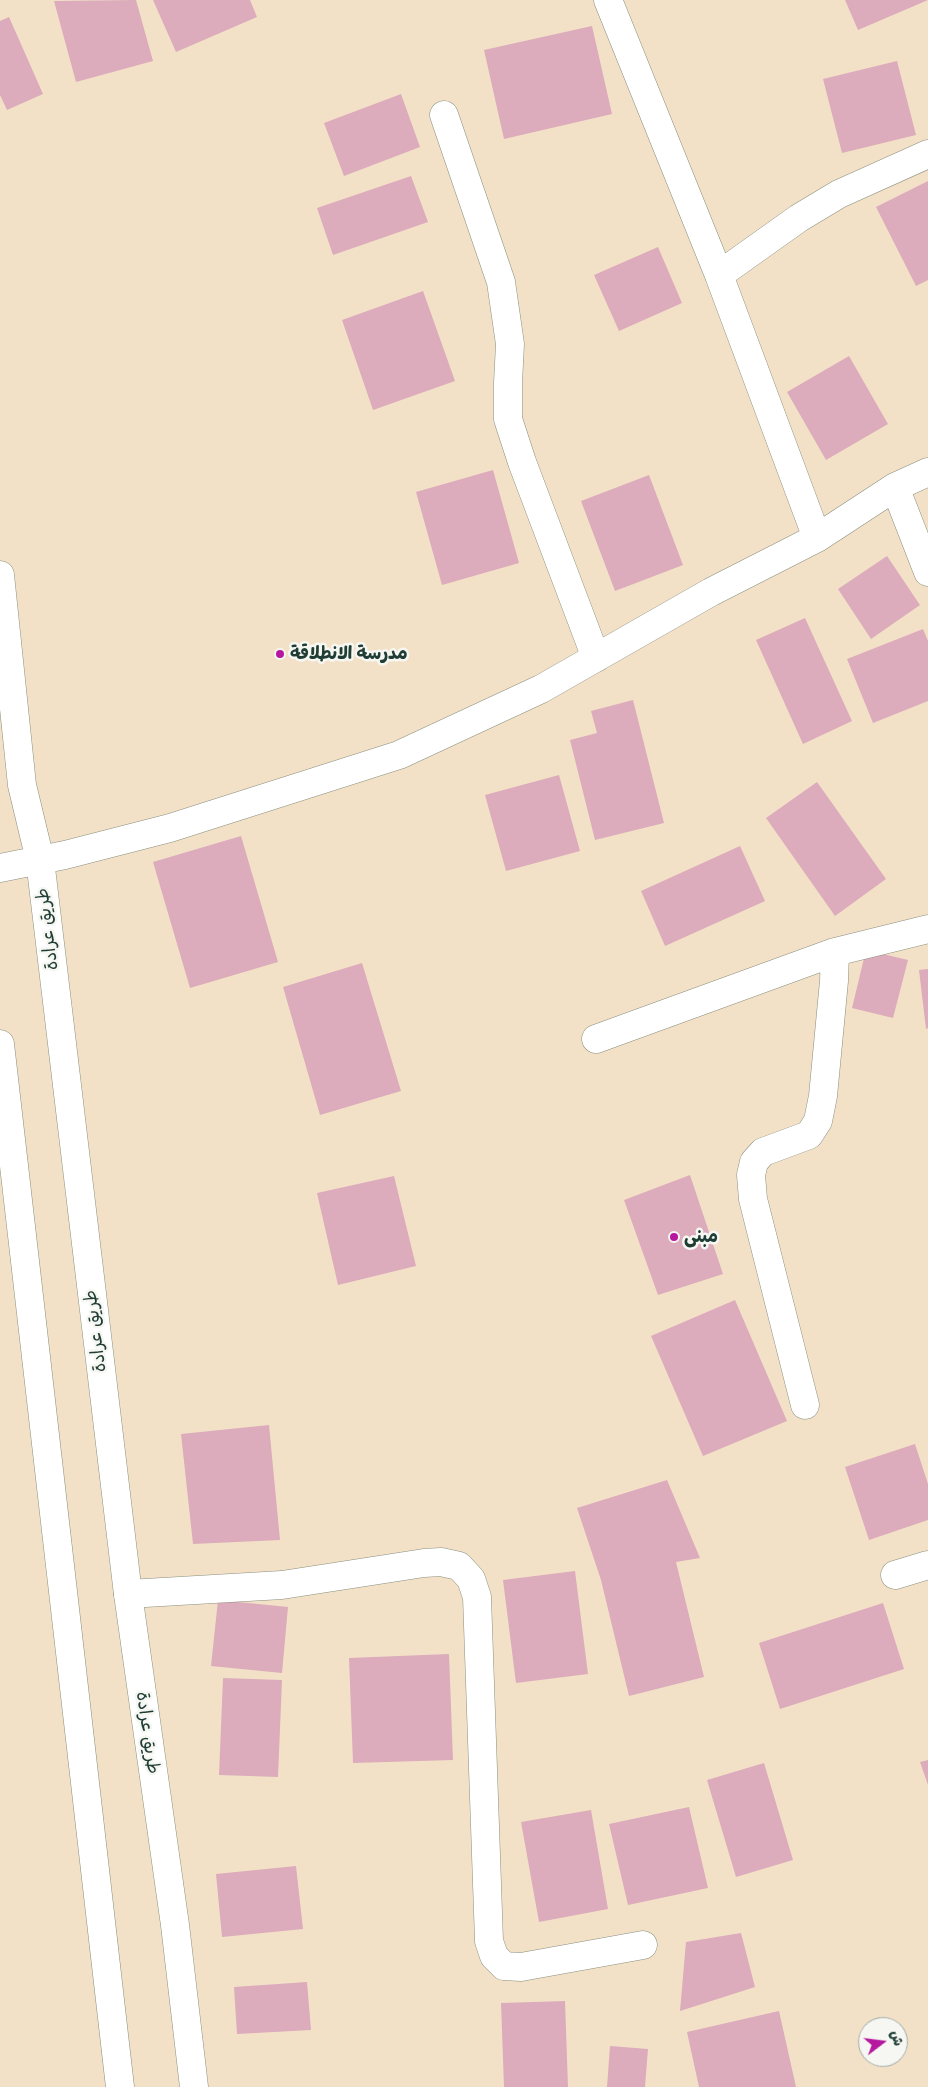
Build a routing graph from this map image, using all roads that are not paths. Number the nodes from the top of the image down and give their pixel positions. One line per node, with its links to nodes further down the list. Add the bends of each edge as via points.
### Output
1 (608, 0): 4 (street)
2 (444, 115): 10 (street, via 501,282 510,344 508,419)
3 (928, 154): 4 (street, via 839,194)
4 (719, 275): 7 (street)
5 (928, 472): 6 (street)
6 (895, 487): 7 (street); 8 (street)
7 (817, 538): 10 (street, via 711,592)
8 (928, 572)
9 (0, 575): 11 (street, طريق عرادة, via 22,785)
10 (596, 658): 11 (street, via 541,689 399,755 170,828)
11 (40, 860): 12 (street); 20 (street, طريق عرادة)
12 (0, 868)
13 (928, 929): 14 (street)
14 (835, 952): 15 (street); 17 (street, via 818,1121 809,1135 763,1152 754,1162 750,1175 752,1199)
15 (596, 1039)
16 (0, 1044): 22 (street)
17 (805, 1405)
18 (928, 1564): 19 (street)
19 (895, 1575)
20 (128, 1594): 21 (street, via 282,1586 424,1563 460,1566 471,1579 476,1597 489,1942 494,1956 504,1966 521,1967); 23 (street, طريق عرادة, via 175,1925)
21 (643, 1945)
22 (120, 2087)
23 (194, 2087)

